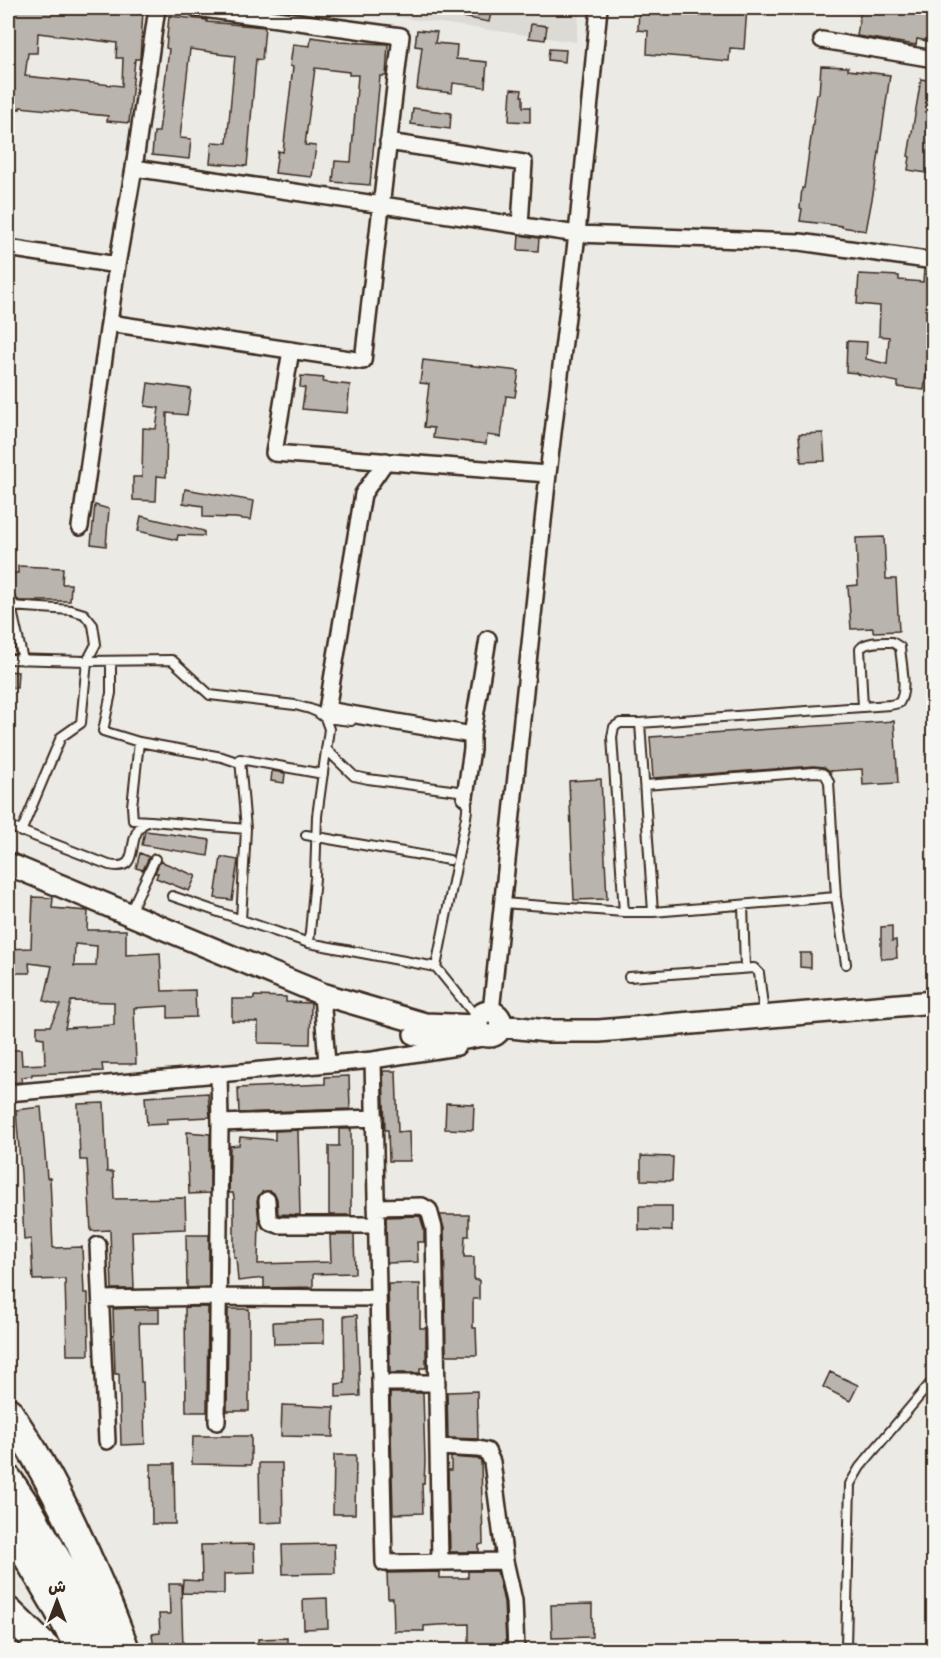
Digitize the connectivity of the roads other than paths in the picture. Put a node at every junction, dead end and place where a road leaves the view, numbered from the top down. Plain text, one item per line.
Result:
1 (157, 8) edge
2 (196, 8) edge
3 (599, 8) edge
4 (822, 40) dead end
5 (933, 58) edge
6 (388, 142) junction
7 (134, 168) junction
8 (381, 204) junction
9 (520, 225) junction
10 (577, 234) junction
11 (8, 248) edge
12 (933, 261) edge
13 (117, 265) junction
14 (109, 323) junction
15 (291, 350) junction
16 (386, 461) junction
17 (548, 474) junction
18 (80, 527) dead end
19 (9, 606) edge
20 (488, 639) dead end
21 (8, 659) edge
22 (23, 660) junction
23 (111, 660) junction
24 (87, 661) junction
25 (863, 707) junction
26 (325, 718) junction
27 (640, 723) junction
28 (472, 735) junction
29 (139, 742) junction
30 (326, 749) junction
31 (240, 759) junction
32 (323, 774) junction
33 (645, 785) junction
34 (465, 797) junction
35 (151, 821) junction
36 (8, 826) edge
37 (246, 829) junction
38 (21, 832) junction
39 (306, 835) dead end
40 (316, 836) junction
41 (155, 859) dead end
42 (449, 860) dead end
43 (8, 864) edge
44 (172, 896) dead end
45 (836, 897) junction
46 (503, 903) junction
47 (743, 905) junction
48 (624, 912) junction
49 (653, 912) junction
50 (130, 914) junction
51 (241, 920) junction
52 (309, 943) junction
53 (846, 964) dead end
54 (436, 967) junction
55 (745, 968) junction
56 (629, 976) dead end
57 (322, 994) junction
58 (933, 1002) edge
59 (764, 1016) junction
60 (487, 1025) junction
61 (373, 1060) junction
62 (327, 1064) junction
63 (219, 1074) junction
64 (8, 1093) edge
65 (375, 1118) junction
66 (220, 1123) junction
67 (267, 1200) dead end
68 (376, 1207) junction
69 (377, 1225) junction
70 (98, 1245) dead end
71 (217, 1297) junction
72 (378, 1298) junction
73 (100, 1299) junction
74 (933, 1378) edge
75 (380, 1383) junction
76 (437, 1383) junction
77 (8, 1412) edge
78 (217, 1422) dead end
79 (107, 1441) dead end
80 (438, 1447) junction
81 (8, 1480) edge
82 (8, 1523) edge
83 (505, 1561) junction
84 (441, 1562) junction
85 (8, 1612) edge
86 (47, 1650) edge
87 (81, 1650) edge
88 (108, 1650) edge
89 (125, 1650) edge
90 (516, 1650) edge
91 (843, 1650) edge

1 - 7 street
2 - 6 street
3 - 10 street
4 - 5 street
6 - 8 street
6 - 9 street
7 - 8 street
7 - 13 street
8 - 9 street
8 - 15 street
9 - 10 street
10 - 12 street
10 - 17 street
11 - 13 street
13 - 14 street
14 - 15 street
14 - 18 street
15 - 16 street
16 - 17 street
16 - 28 street
17 - 46 street
19 - 22 lane
19 - 24 lane
20 - 28 street
21 - 22 lane
22 - 24 lane
23 - 24 lane
23 - 26 lane
23 - 29 lane
24 - 38 lane
25 - 25 lane
25 - 27 lane
26 - 28 lane
26 - 30 lane
27 - 33 lane
27 - 48 lane
28 - 34 street
29 - 31 lane
29 - 35 lane
30 - 32 lane
30 - 34 lane
31 - 32 lane
31 - 37 lane
32 - 40 lane
33 - 45 lane
33 - 49 lane
34 - 54 lane
35 - 37 lane
35 - 38 lane
36 - 38 lane
37 - 51 lane
39 - 40 lane
40 - 42 lane
40 - 52 lane
41 - 50 lane
43 - 50 main road
44 - 51 lane
45 - 47 lane
45 - 53 lane
46 - 48 lane
46 - 60 street
47 - 49 lane
47 - 55 lane
48 - 49 lane
50 - 57 main road
51 - 52 lane
52 - 54 lane
54 - 60 lane
55 - 56 lane
55 - 59 lane
57 - 60 main road
57 - 62 street
58 - 59 main road
59 - 60 main road
60 - 61 street
61 - 62 street
61 - 65 street
62 - 63 street
63 - 64 street
63 - 66 street
65 - 66 street
65 - 68 street
66 - 71 street
67 - 69 street
68 - 69 street
68 - 76 street
69 - 72 street
70 - 73 street
71 - 72 street
71 - 73 street
71 - 78 street
72 - 75 street
73 - 79 street
74 - 91 lane
75 - 76 street
75 - 84 street
76 - 80 street
77 - 89 highway
80 - 83 street
80 - 84 street
81 - 88 highway
82 - 87 highway
83 - 84 street
83 - 90 street
85 - 86 highway

